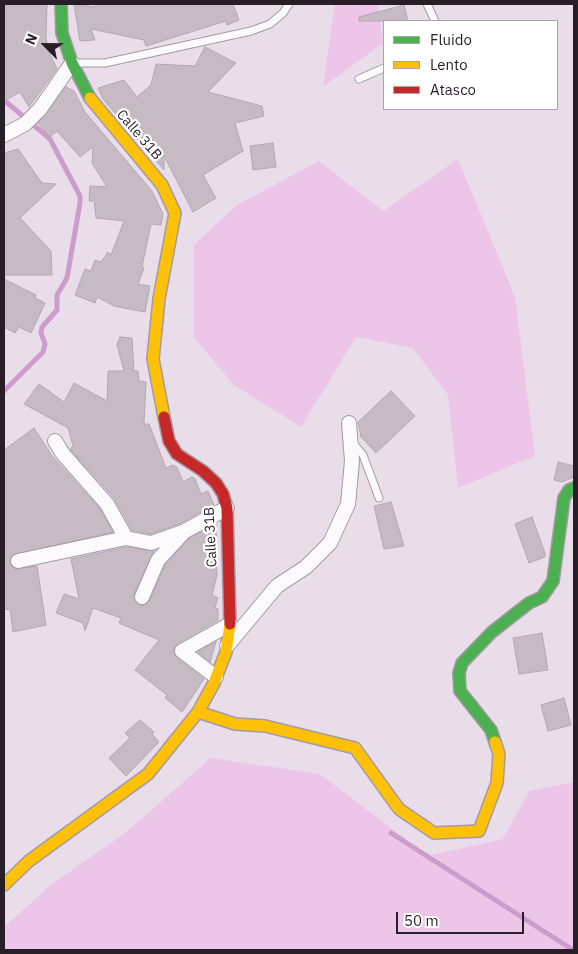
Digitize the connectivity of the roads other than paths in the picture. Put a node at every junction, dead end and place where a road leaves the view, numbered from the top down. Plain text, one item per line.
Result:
1 (62, 4) edge
2 (289, 4) edge
3 (427, 4) edge
4 (435, 20) edge
5 (72, 63) junction
6 (383, 68) edge
7 (359, 79) dead end
8 (4, 135) edge
9 (349, 423) dead end
10 (55, 440) dead end
11 (351, 441) junction
12 (574, 488) edge
13 (379, 498) dead end
14 (227, 508) junction
15 (185, 531) junction
16 (126, 538) junction
17 (18, 561) dead end
18 (142, 597) dead end
19 (230, 624) junction
20 (227, 646) junction
21 (216, 677) junction
22 (198, 712) junction
23 (4, 885) edge

1 - 5 street, Calle 31B
2 - 5 lane
3 - 4 lane
5 - 8 street
5 - 14 street, Calle 31B
6 - 7 lane
9 - 11 street
10 - 16 street
11 - 13 lane
11 - 20 street
12 - 22 street
14 - 15 street
14 - 19 street, Calle 31B
15 - 16 street
15 - 18 street
16 - 17 street
19 - 20 street, Calle 31B
19 - 21 street
20 - 21 street, Calle 31B
21 - 22 street, Calle 31B
22 - 23 street, Calle 31B

